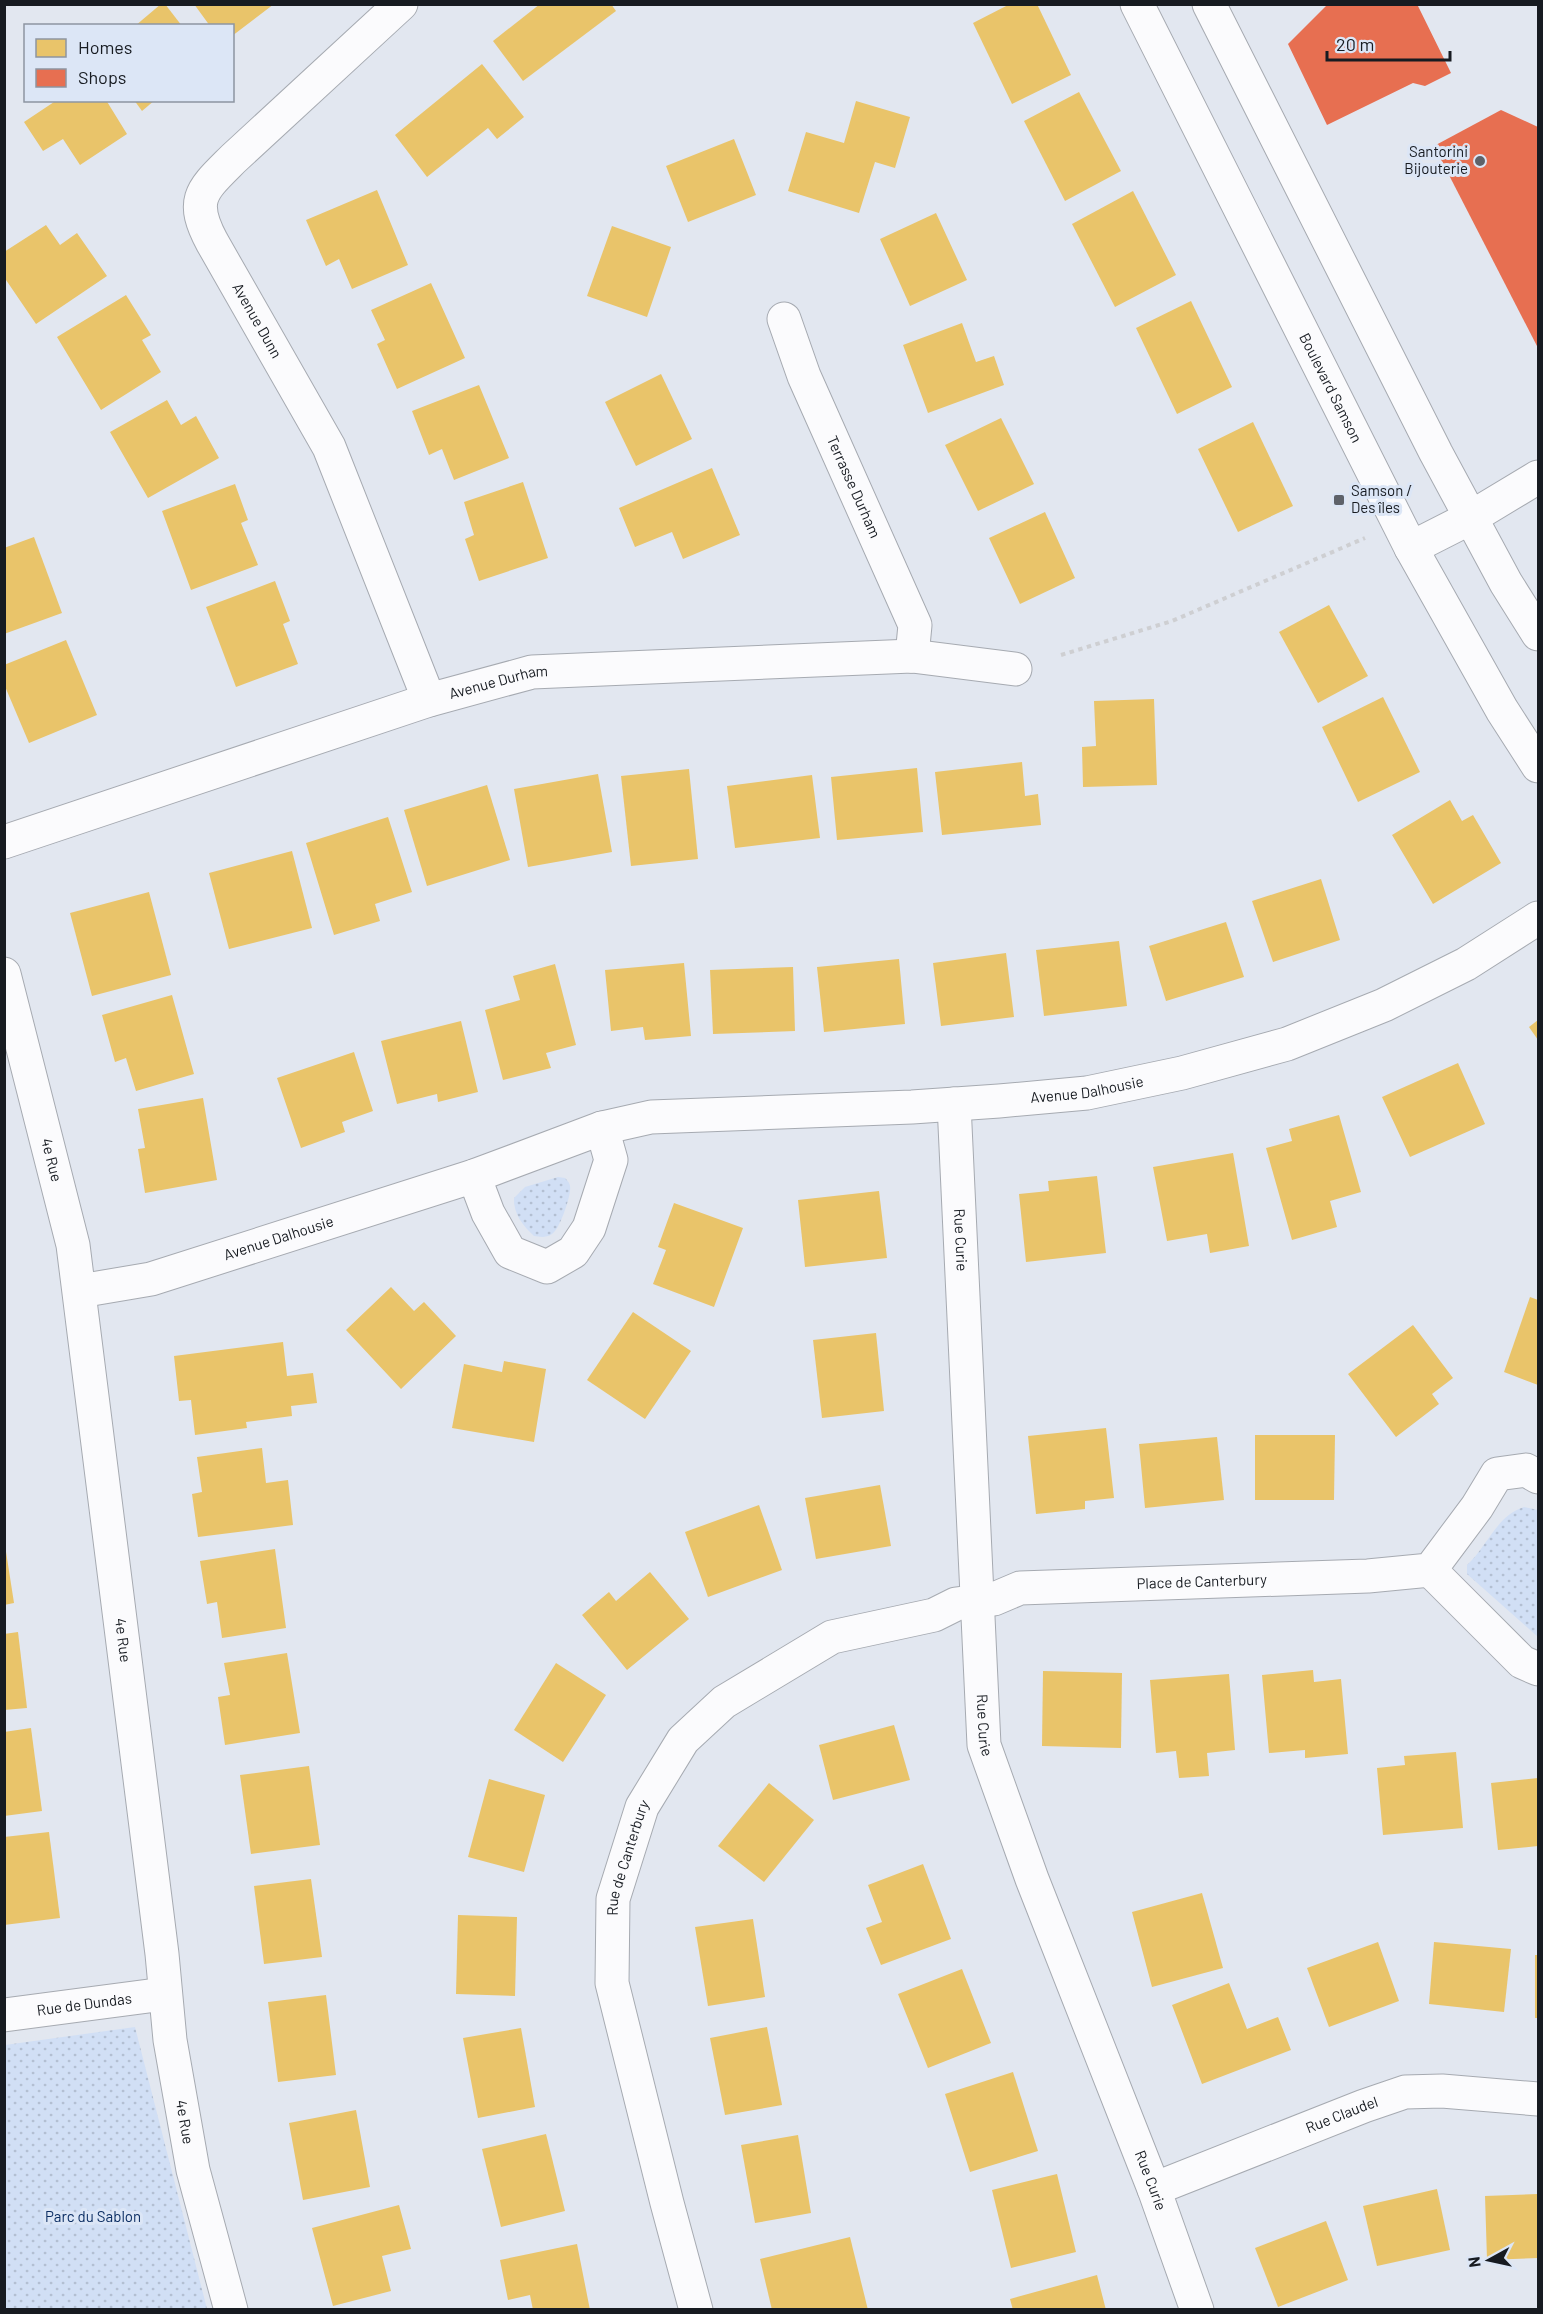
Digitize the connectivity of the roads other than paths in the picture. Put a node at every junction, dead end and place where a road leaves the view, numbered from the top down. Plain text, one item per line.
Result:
1 (401, 4) edge
2 (1137, 4) edge
3 (1209, 4) edge
4 (784, 319) dead end
5 (1539, 477) edge
6 (1470, 518) junction
7 (1411, 548) junction
8 (1539, 634) edge
9 (912, 656) junction
10 (1015, 669) dead end
11 (429, 700) junction
12 (1539, 766) edge
13 (4, 842) edge
14 (1539, 918) edge
15 (4, 974) edge
16 (954, 1104) junction
17 (602, 1128) junction
18 (474, 1176) junction
19 (80, 1291) junction
20 (1539, 1477) edge
21 (1430, 1570) junction
22 (977, 1601) junction
23 (1539, 1668) edge
24 (164, 1994) junction
25 (4, 2015) edge
26 (1539, 2099) edge
27 (1154, 2188) junction
28 (231, 2310) edge
29 (696, 2310) edge
30 (1197, 2310) edge

1 - 11 street, Avenue Dunn
2 - 7 street, Boulevard Samson
3 - 6 street
4 - 9 street, Terrasse Durham
5 - 6 street
6 - 7 street
6 - 8 street
7 - 12 street, Boulevard Samson
9 - 10 street, Avenue Durham
9 - 11 street, Avenue Durham
11 - 13 street, Avenue Durham
14 - 16 street, Avenue Dalhousie
15 - 19 street, 4e Rue
16 - 17 street, Avenue Dalhousie
16 - 22 street, Rue Curie
17 - 18 street, Avenue Dalhousie
17 - 18 street
18 - 19 street, Avenue Dalhousie
19 - 24 street, 4e Rue
20 - 21 street
21 - 22 street, Place de Canterbury
21 - 23 street
22 - 27 street, Rue Curie
22 - 29 street, Rue de Canterbury
24 - 25 street, Rue de Dundas
24 - 28 street, 4e Rue
26 - 27 street, Rue Claudel
27 - 30 street, Rue Curie

